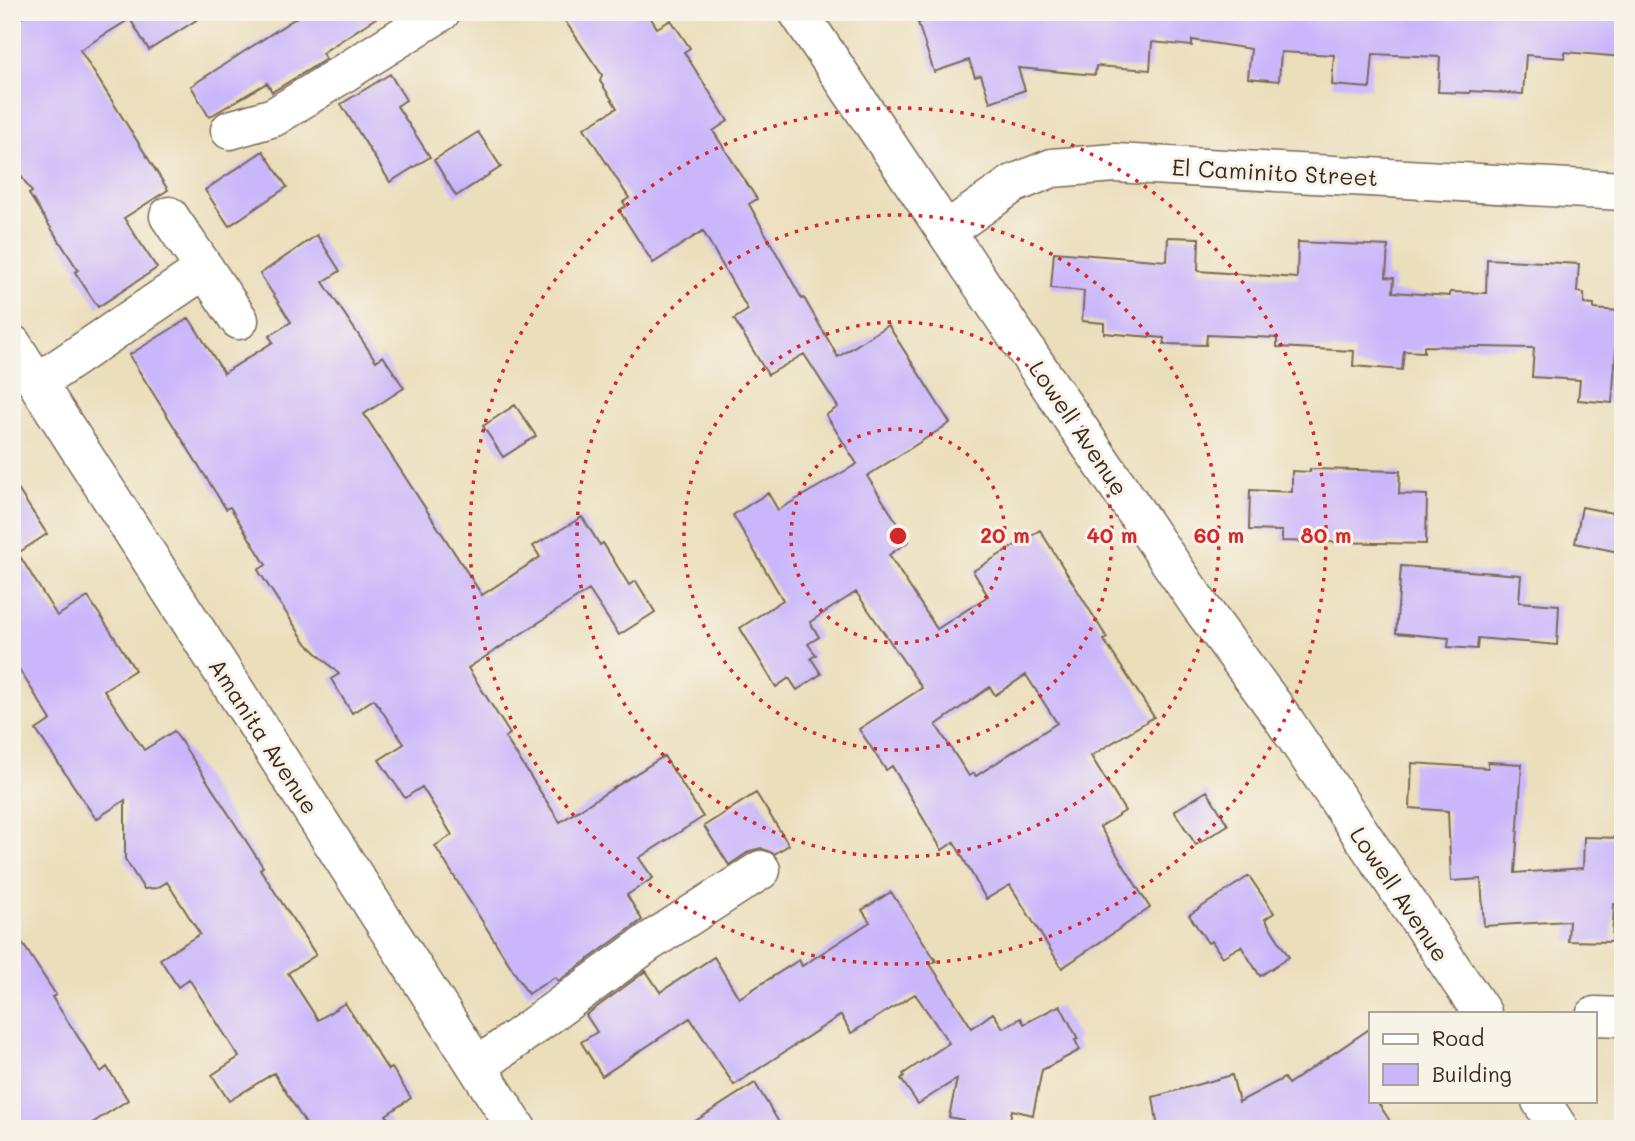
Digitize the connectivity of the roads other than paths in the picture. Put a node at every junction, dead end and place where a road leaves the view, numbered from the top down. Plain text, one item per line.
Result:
1 (440, 12) edge
2 (798, 12) edge
3 (230, 130) dead end
4 (1623, 191) edge
5 (169, 216) dead end
6 (946, 231) junction
7 (205, 269) junction
8 (239, 320) dead end
9 (12, 344) edge
10 (37, 383) junction
11 (761, 870) dead end
12 (1481, 1012) edge
13 (1596, 1016) edge
14 (1623, 1017) edge
15 (477, 1067) junction
16 (1542, 1102) edge
17 (517, 1129) edge
18 (1559, 1129) edge

1 - 3 street
2 - 6 street, Lowell Avenue
4 - 6 street, El Caminito Street
5 - 7 street
6 - 12 street, Lowell Avenue
7 - 8 street
7 - 10 street
9 - 10 street, Amanita Avenue
10 - 15 street, Amanita Avenue
11 - 15 street
13 - 14 street
15 - 17 street, Amanita Avenue
16 - 18 street

